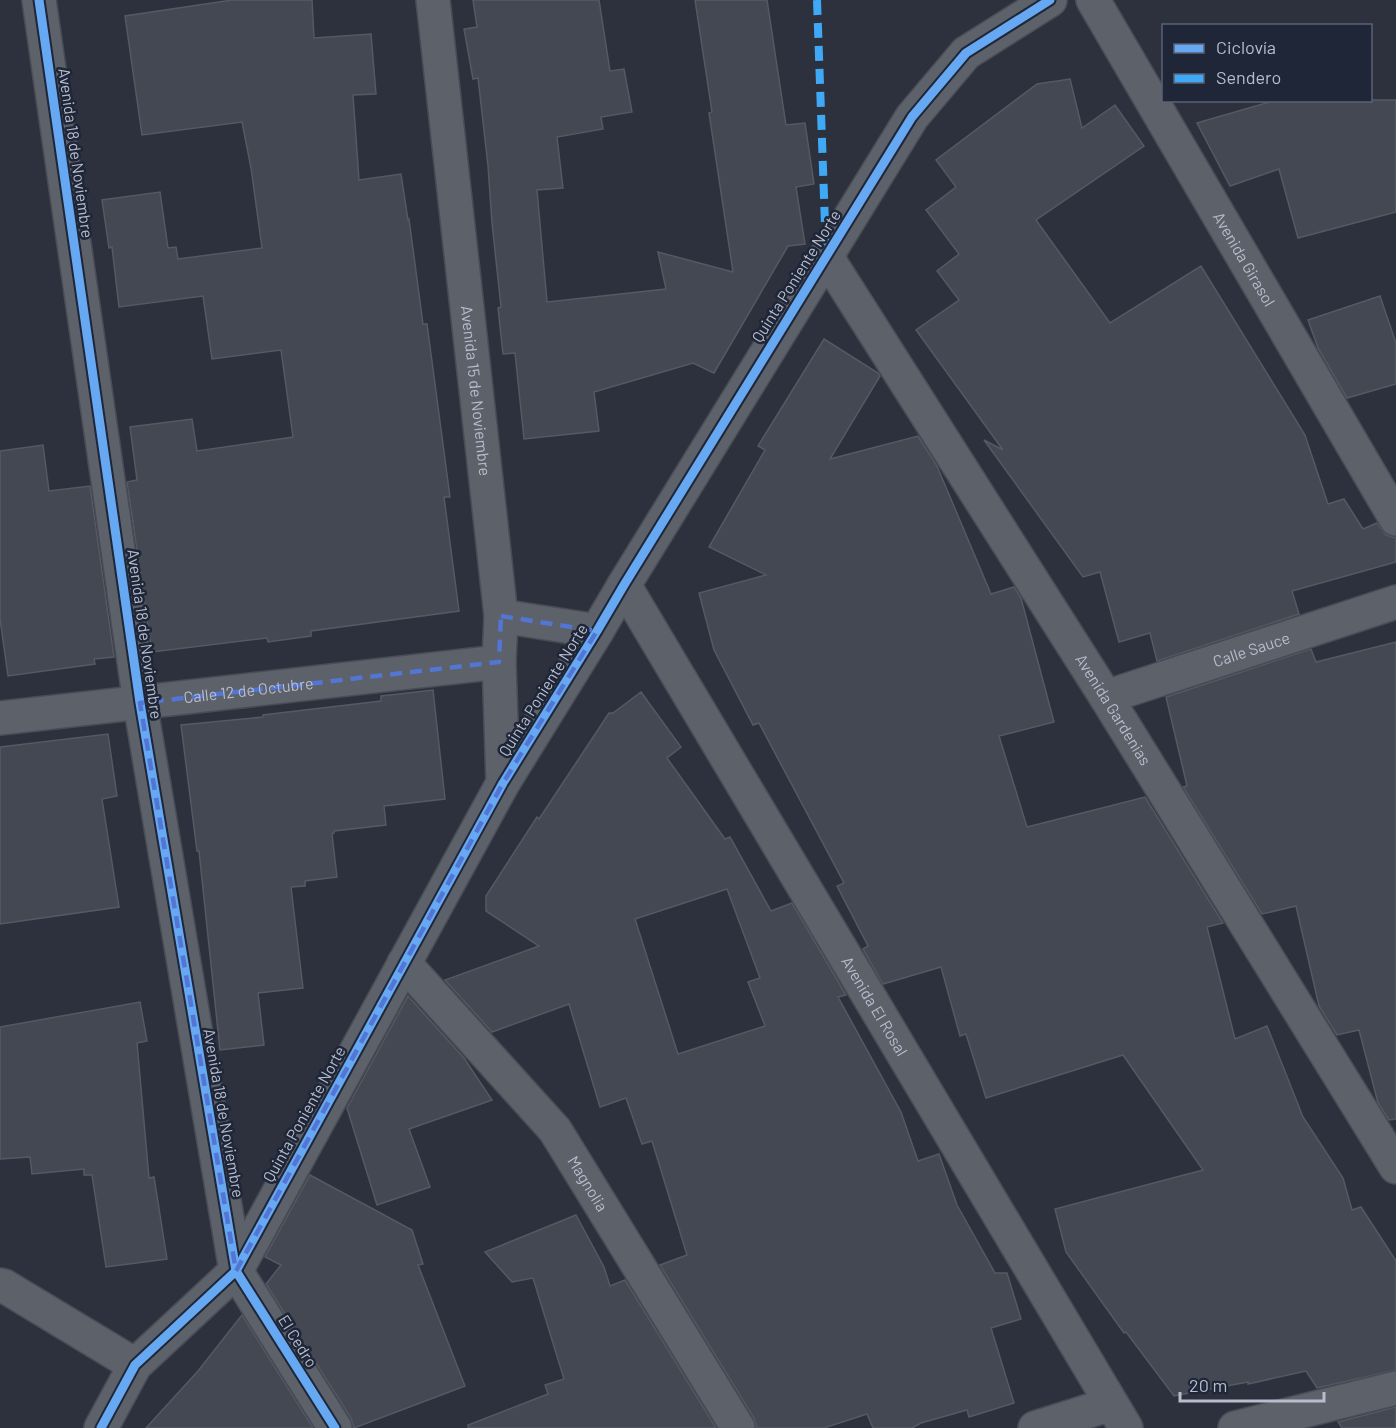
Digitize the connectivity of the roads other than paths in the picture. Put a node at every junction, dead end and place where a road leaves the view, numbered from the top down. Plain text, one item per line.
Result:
1 (39, 0) edge
2 (433, 0) edge
3 (1050, 0) edge
4 (1093, 0) edge
5 (826, 256) junction
6 (1396, 519) edge
7 (624, 585) junction
8 (1396, 602) edge
9 (501, 616) junction
10 (597, 631) junction
11 (499, 662) junction
12 (1106, 697) junction
13 (140, 703) junction
14 (0, 718) edge
15 (503, 783) junction
16 (404, 963) junction
17 (1396, 1167) edge
18 (236, 1271) junction
19 (0, 1285) edge
20 (135, 1365) junction
21 (1396, 1388) edge
22 (1118, 1416) edge
23 (101, 1428) edge
24 (335, 1428) edge
25 (738, 1428) edge
26 (1035, 1428) edge
27 (1235, 1428) edge

1 - 13 street, Avenida 18 de Noviembre
2 - 9 street, Avenida 15 de Noviembre
3 - 5 street, Quinta Poniente Norte
4 - 6 street, Avenida Girasol
5 - 7 street, Quinta Poniente Norte
5 - 12 street, Avenida Gardenias
7 - 10 street, Quinta Poniente Norte
7 - 22 street, Avenida El Rosal
8 - 12 street, Calle Sauce
9 - 10 street
9 - 11 street, Avenida 15 de Noviembre
10 - 15 street, Quinta Poniente Norte
11 - 13 street, Calle 12 de Octubre
11 - 15 street, Avenida 15 de Noviembre
12 - 17 street, Avenida Gardenias
13 - 14 street, Calle 12 de Octubre
13 - 18 street, Avenida 18 de Noviembre
15 - 16 street, Quinta Poniente Norte
16 - 18 street, Quinta Poniente Norte
16 - 25 street, Magnolia
18 - 20 street, Quinta Poniente Norte
18 - 24 street, El Cedro
19 - 20 street
20 - 23 street, Quinta Poniente Norte
21 - 27 street
22 - 26 street

